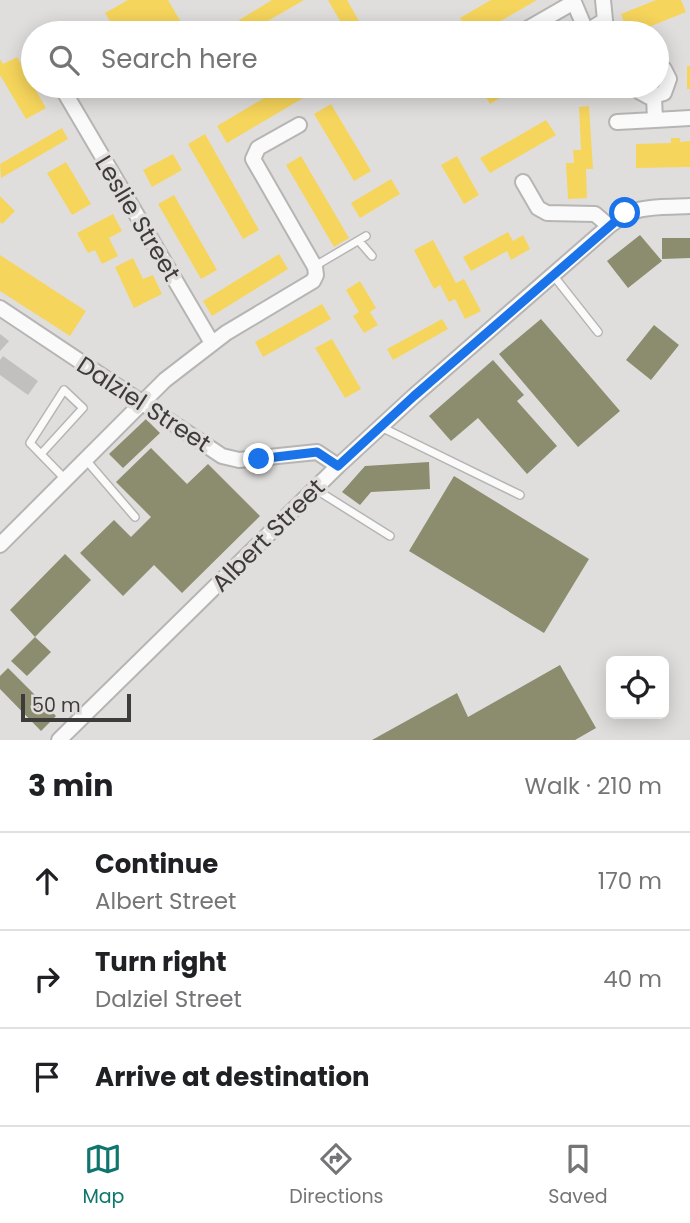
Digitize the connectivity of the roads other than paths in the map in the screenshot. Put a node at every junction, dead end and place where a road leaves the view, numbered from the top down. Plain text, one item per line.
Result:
1 (603, 0) edge
2 (574, 1) edge
3 (540, 21) edge
4 (582, 21) edge
5 (602, 21) edge
6 (68, 98) edge
7 (654, 98) edge
8 (690, 118) edge
9 (655, 120) junction
10 (617, 122) dead end
11 (299, 125) dead end
12 (523, 182) dead end
13 (690, 206) edge
14 (609, 226) junction
15 (372, 256) dead end
16 (315, 267) junction
17 (553, 275) junction
18 (0, 308) edge
19 (598, 332) dead end
20 (212, 342) junction
21 (141, 402) junction
22 (381, 427) junction
23 (41, 454) junction
24 (86, 460) junction
25 (338, 466) junction
26 (66, 480) junction
27 (315, 489) junction
28 (520, 495) dead end
29 (135, 517) dead end
30 (390, 536) dead end
31 (0, 545) edge
32 (59, 740) edge

1 - 5 street
2 - 3 street
2 - 4 street
6 - 20 street, Leslie Street
7 - 9 street
8 - 9 street
9 - 10 street
11 - 16 street
12 - 14 street
13 - 14 street, Albert Street
14 - 17 street, Albert Street
15 - 16 lane
16 - 20 street
17 - 19 lane
17 - 22 street, Albert Street
18 - 21 street, Dalziel Street
20 - 21 street
21 - 24 street
21 - 25 street, Dalziel Street
22 - 25 street, Albert Street
22 - 28 lane
23 - 23 lane
23 - 26 lane
24 - 26 street
24 - 29 lane
25 - 27 street, Albert Street
26 - 31 street
27 - 30 lane
27 - 32 street, Albert Street

